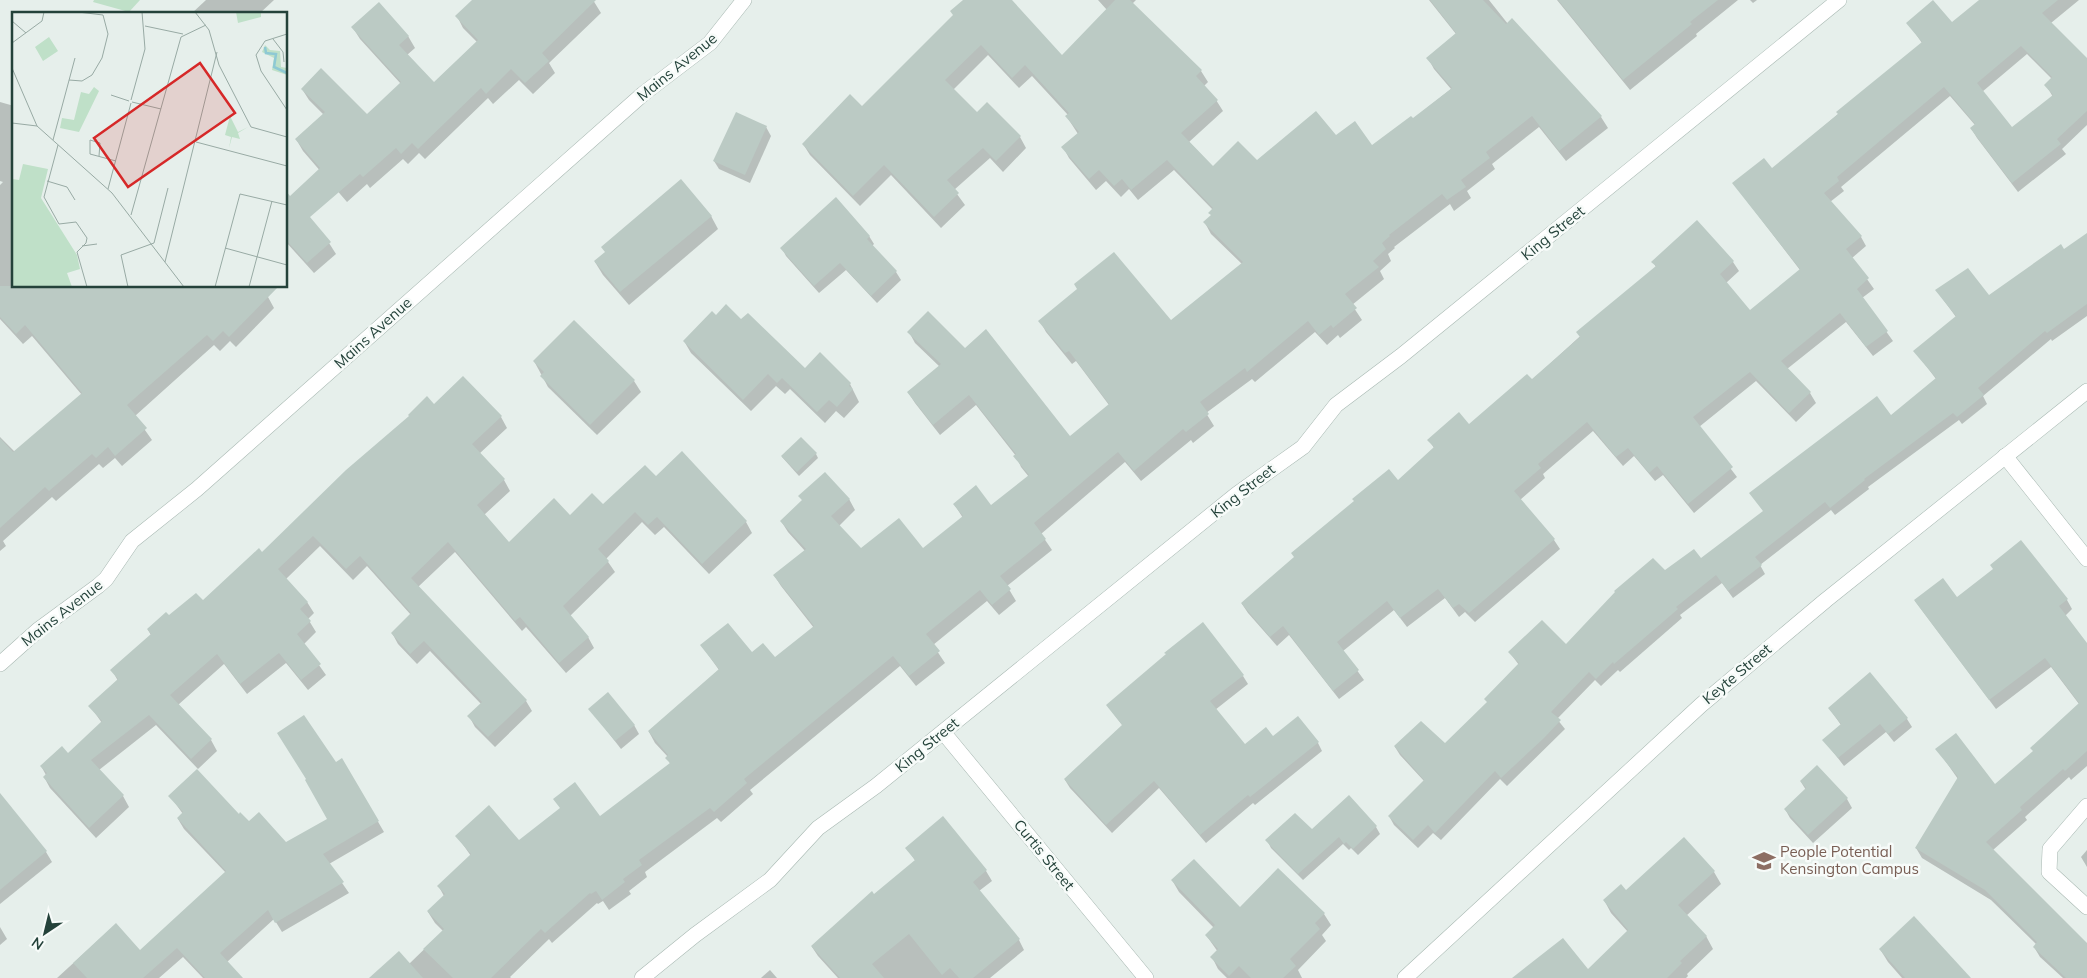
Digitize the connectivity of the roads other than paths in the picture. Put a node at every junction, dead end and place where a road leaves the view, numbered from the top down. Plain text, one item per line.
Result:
1 (744, 0) edge
2 (1839, 0) edge
3 (2087, 390) edge
4 (2005, 456) junction
5 (2087, 559) edge
6 (0, 664) edge
7 (943, 732) junction
8 (2087, 806) edge
9 (2087, 907) edge
10 (642, 978) edge
11 (1146, 978) edge
12 (1405, 978) edge

1 - 6 street, Mains Avenue
2 - 7 street, King Street
3 - 4 street, Keyte Street
4 - 5 street
4 - 12 street, Keyte Street
7 - 10 street, King Street
7 - 11 street, Curtis Street
8 - 9 street

